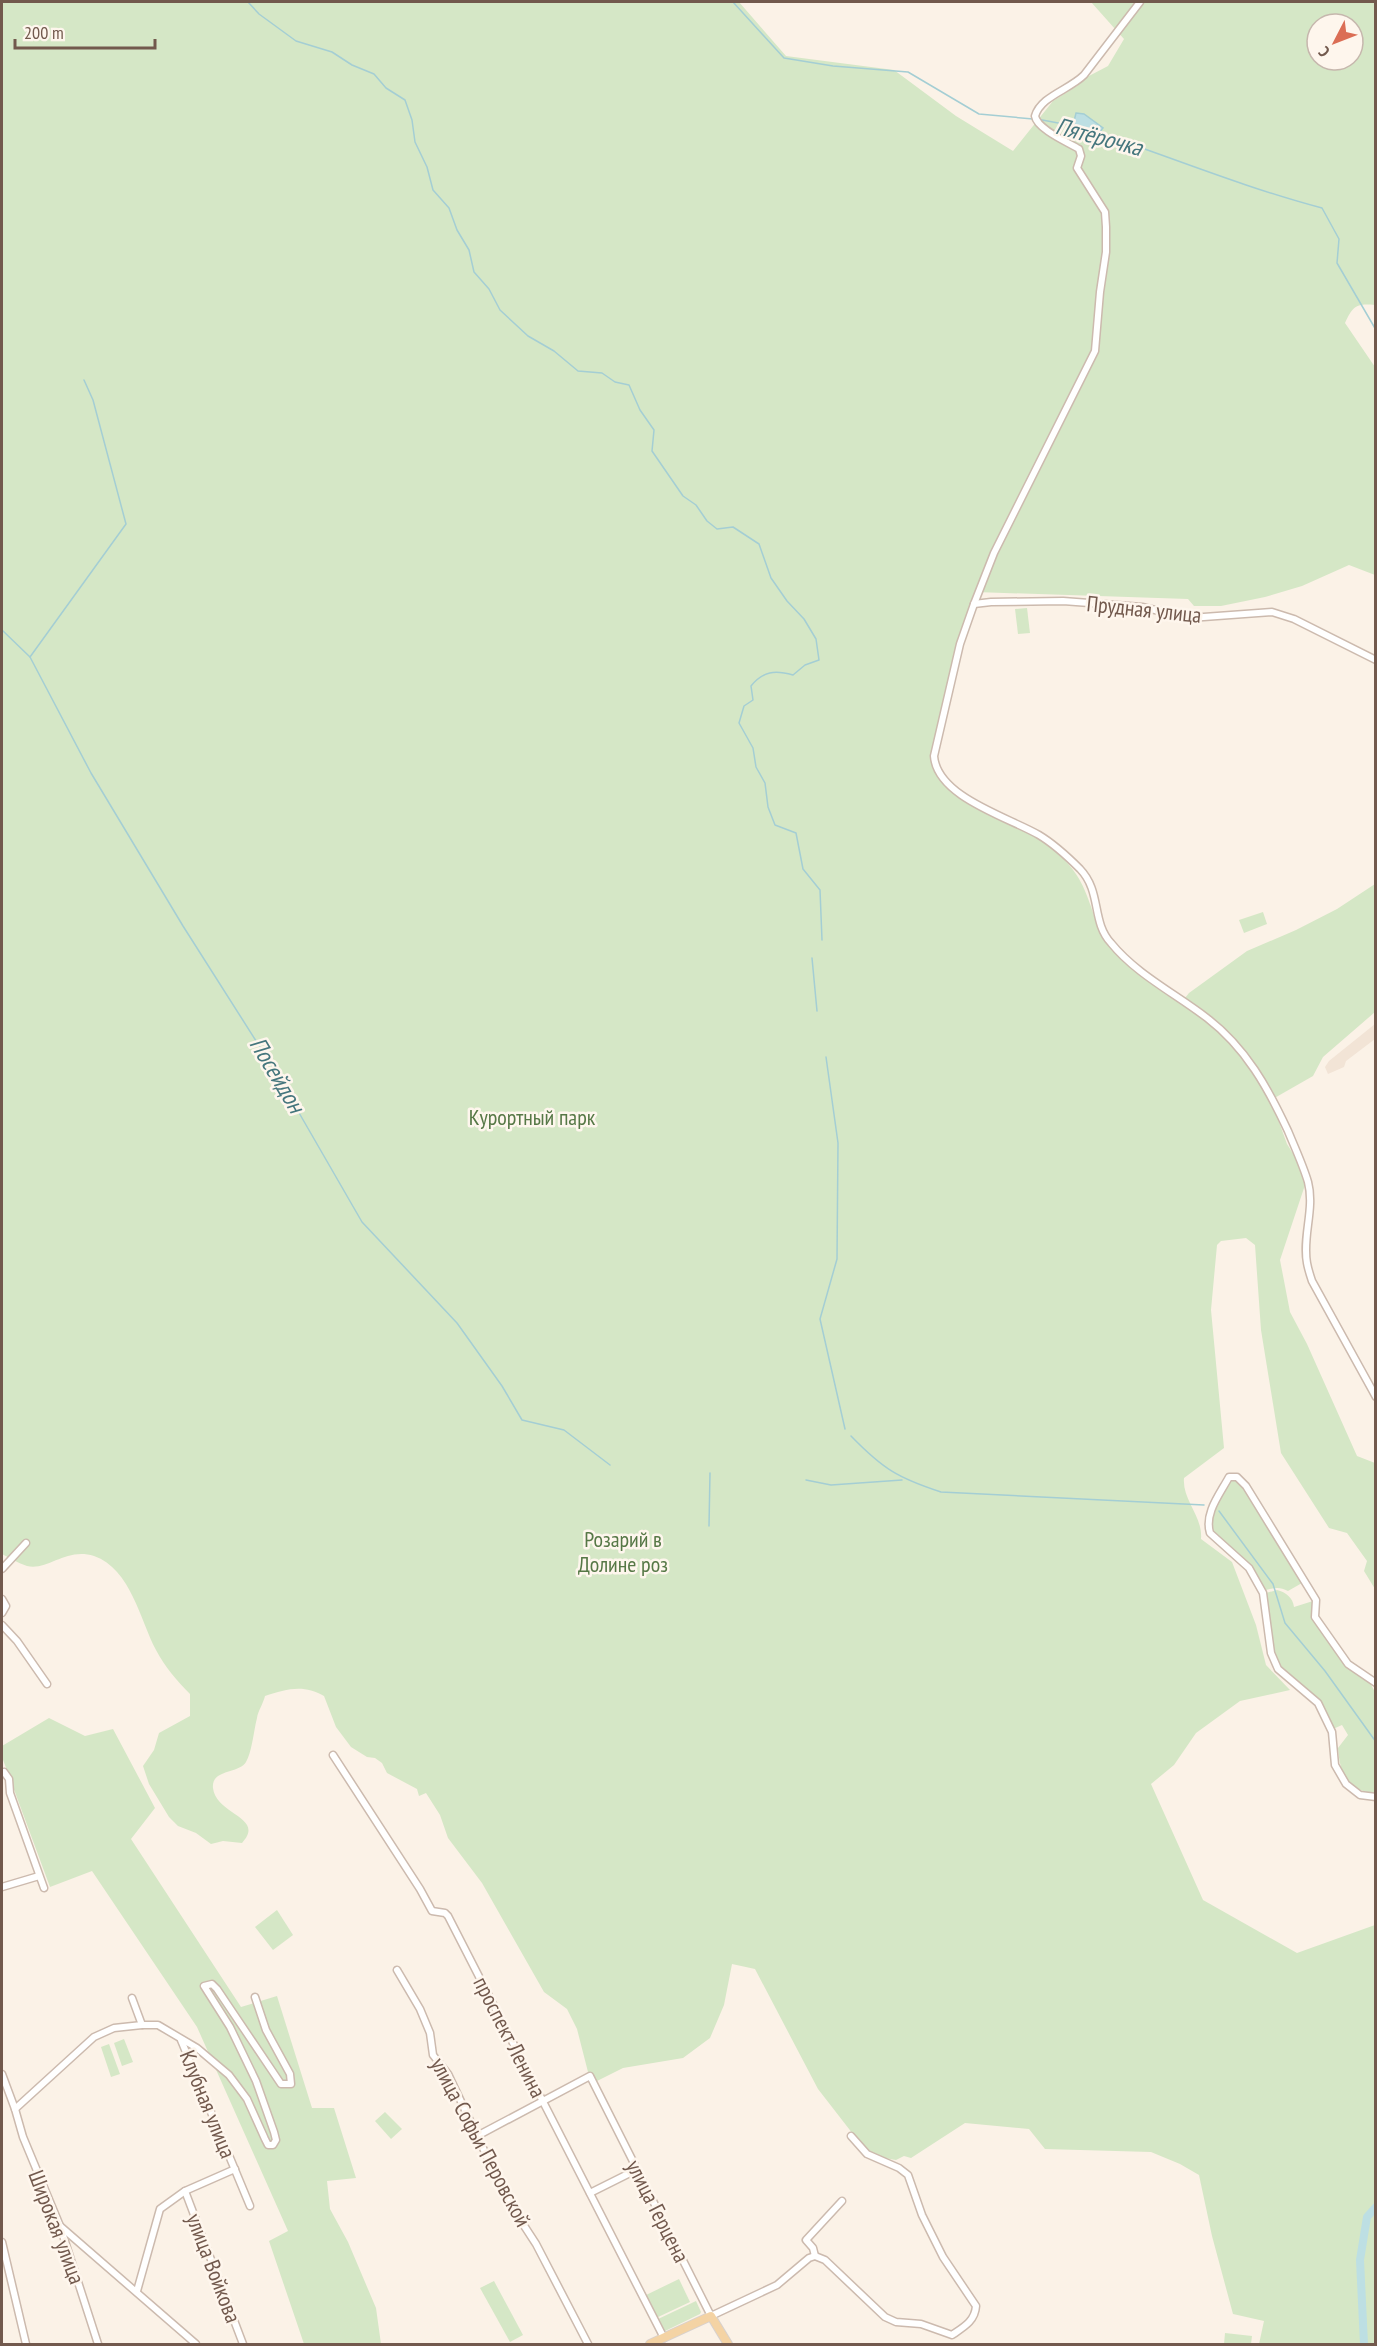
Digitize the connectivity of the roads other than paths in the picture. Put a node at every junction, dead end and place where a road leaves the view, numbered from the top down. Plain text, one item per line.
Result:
1 (1140, 2) edge
2 (974, 604) junction
3 (1376, 660) edge
4 (1376, 1397) edge
5 (26, 1543) dead end
6 (2, 1566) edge
7 (2, 1599) edge
8 (2, 1613) edge
9 (2, 1625) edge
10 (1376, 1683) edge
11 (47, 1684) dead end
12 (333, 1755) dead end
13 (2, 1771) edge
14 (2, 1793) edge
15 (9, 1793) junction
16 (1376, 1797) edge
17 (39, 1876) junction
18 (2, 1887) edge
19 (44, 1888) dead end
20 (397, 1970) dead end
21 (255, 1997) dead end
22 (132, 1998) dead end
23 (142, 2025) junction
24 (181, 2039) junction
25 (2, 2074) edge
26 (543, 2102) junction
27 (15, 2109) junction
28 (477, 2136) junction
29 (851, 2136) dead end
30 (235, 2169) junction
31 (636, 2170) junction
32 (185, 2191) junction
33 (590, 2193) junction
34 (842, 2201) dead end
35 (250, 2206) dead end
36 (60, 2226) junction
37 (2, 2242) edge
38 (815, 2256) junction
39 (137, 2291) junction
40 (711, 2316) junction
41 (664, 2338) junction
42 (26, 2344) edge
43 (98, 2344) edge
44 (196, 2344) edge
45 (243, 2344) edge
46 (588, 2344) edge
47 (652, 2344) edge
48 (728, 2344) edge

1 - 2 street
2 - 3 street, Прудная улица
2 - 4 street
5 - 6 street
7 - 8 street
9 - 11 street
10 - 16 street
12 - 26 street, проспект Ленина
13 - 15 street
14 - 15 street
15 - 17 street
17 - 18 street
17 - 19 street
20 - 28 street, улица Софьи Перовской
21 - 24 street
22 - 23 street
23 - 24 street
23 - 27 street
24 - 30 street, Клубная улица
25 - 27 street, Широкая улица
26 - 28 street
26 - 31 street, улица Герцена
26 - 33 street, проспект Ленина
27 - 36 street, Широкая улица
28 - 46 street, улица Софьи Перовской
29 - 38 street
30 - 32 street
30 - 35 street, Клубная улица
31 - 33 street
31 - 40 street, улица Герцена
32 - 39 street
32 - 45 street, улица Войкова
33 - 41 street, проспект Ленина
34 - 38 street
36 - 39 street
36 - 43 street, Широкая улица
37 - 42 street
38 - 40 street
39 - 44 street
40 - 41 main road
40 - 48 main road, улица Герцена
41 - 47 main road

